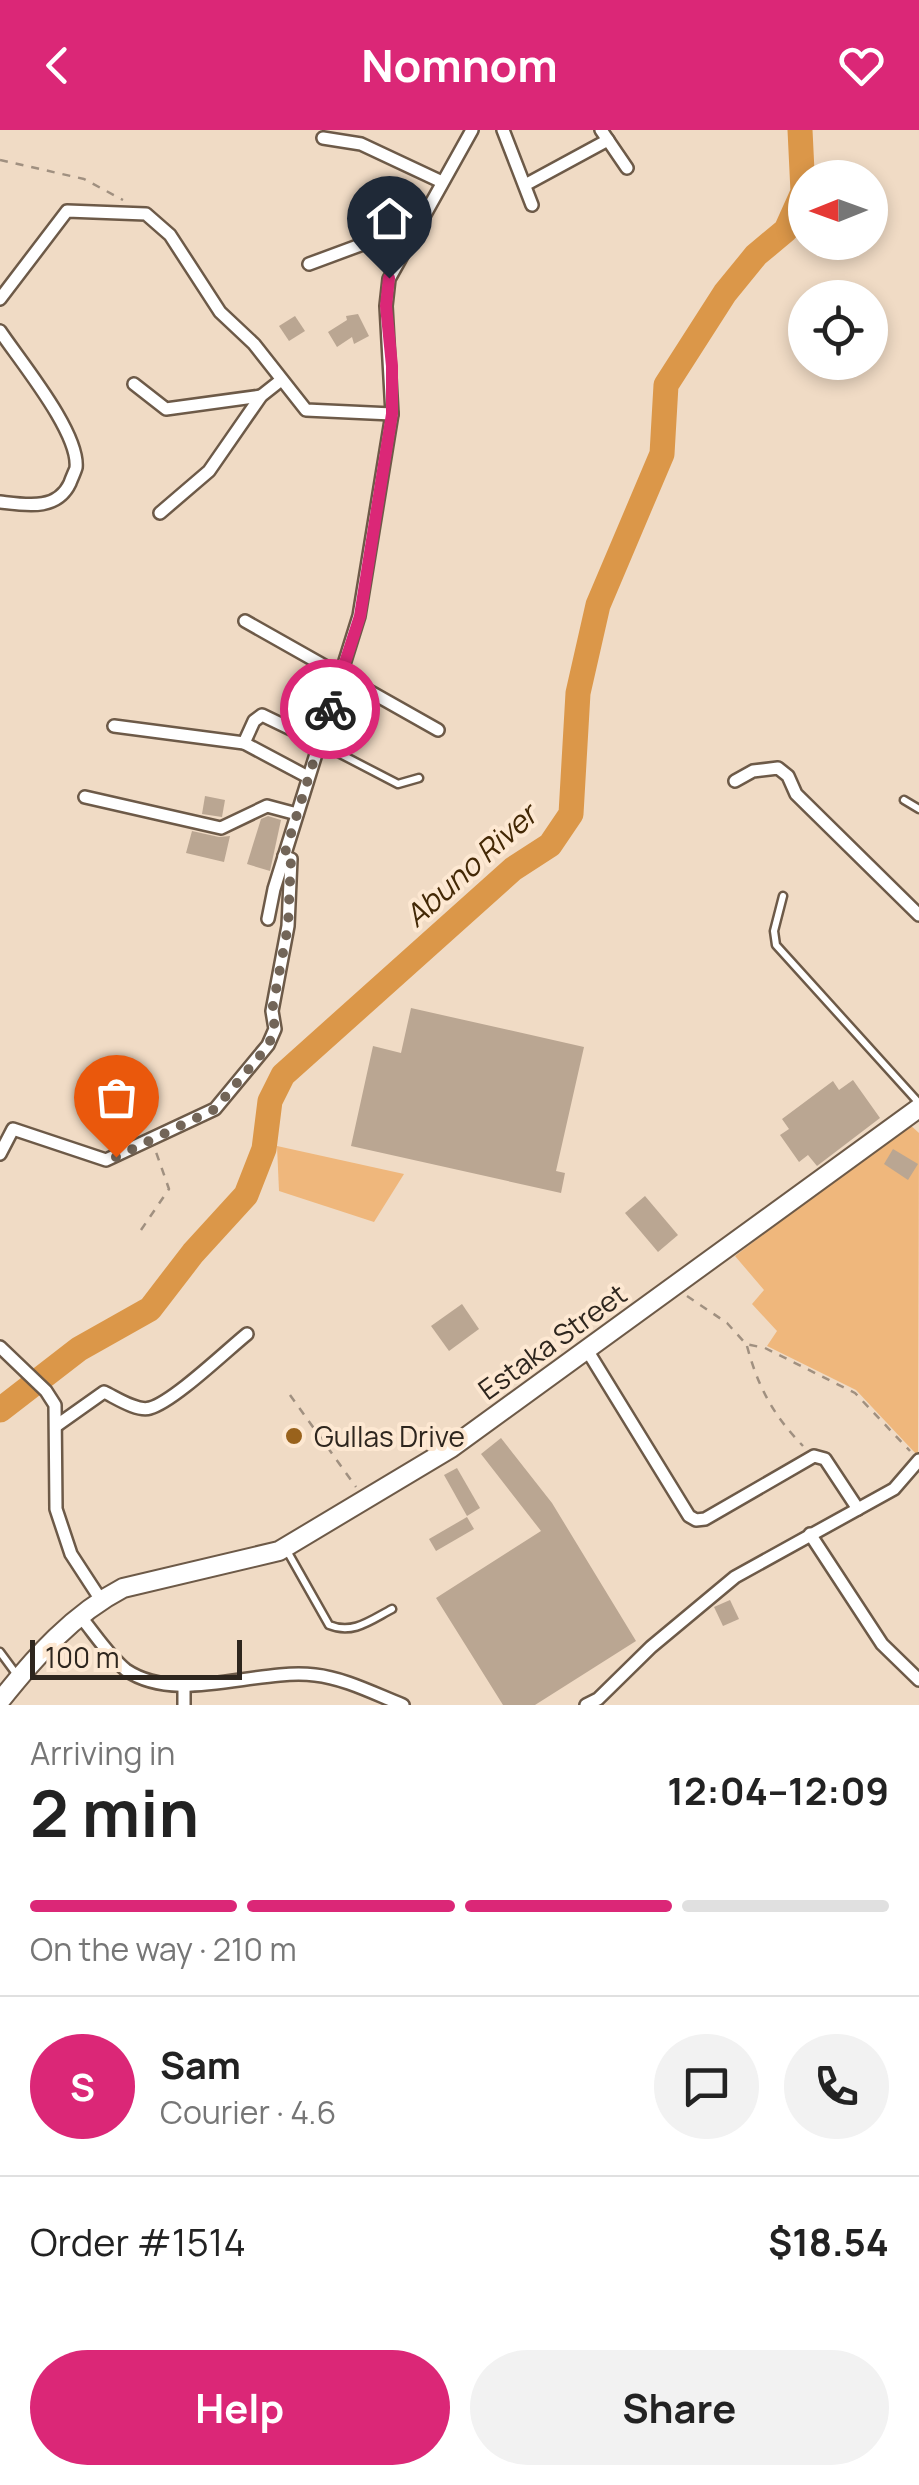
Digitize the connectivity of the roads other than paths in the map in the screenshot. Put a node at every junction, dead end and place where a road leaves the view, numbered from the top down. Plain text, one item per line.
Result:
1 (472, 130) edge
2 (503, 130) edge
3 (605, 135) edge
4 (323, 138) dead end
5 (627, 168) dead end
6 (442, 182) junction
7 (525, 186) junction
8 (532, 205) dead end
9 (412, 235) junction
10 (308, 264) dead end
11 (0, 298) edge
12 (0, 331) edge
13 (280, 380) junction
14 (134, 384) dead end
15 (261, 396) junction
16 (392, 414) junction
17 (0, 502) edge
18 (160, 514) dead end
19 (245, 621) dead end
20 (342, 674) junction
21 (114, 726) dead end
22 (438, 730) dead end
23 (318, 742) junction
24 (244, 743) junction
25 (308, 777) junction
26 (419, 778) dead end
27 (734, 782) dead end
28 (84, 797) dead end
29 (904, 800) dead end
30 (919, 808) edge
31 (297, 814) junction
32 (284, 856) junction
33 (783, 896) dead end
34 (919, 915) edge
35 (268, 919) dead end
36 (919, 1106) edge
37 (0, 1154) edge
38 (247, 1334) dead end
39 (587, 1350) junction
40 (5, 1352) edge
41 (56, 1426) junction
42 (919, 1460) edge
43 (858, 1508) junction
44 (810, 1534) junction
45 (286, 1548) junction
46 (101, 1600) junction
47 (392, 1609) dead end
48 (80, 1616) junction
49 (0, 1652) edge
50 (19, 1677) junction
51 (919, 1680) edge
52 (184, 1688) junction
53 (0, 1701) edge
54 (184, 1705) edge
55 (403, 1705) edge
56 (586, 1705) edge

1 - 6 street
2 - 7 street
3 - 5 street
3 - 7 street
4 - 6 street
6 - 9 street
7 - 8 street
9 - 10 street
9 - 16 street
11 - 13 street
12 - 17 street
13 - 15 street
13 - 16 street
14 - 15 street
15 - 18 street
16 - 20 street
19 - 20 street
20 - 22 street
20 - 23 street
21 - 24 street
23 - 24 street
23 - 25 street
23 - 26 lane
24 - 25 street
25 - 31 street
27 - 34 street
28 - 31 street
29 - 30 lane
31 - 32 street
32 - 35 street
32 - 37 street
33 - 36 lane
36 - 39 street, Estaka Street
38 - 41 street
39 - 43 street
39 - 45 street, Estaka Street
40 - 41 street
41 - 46 street
42 - 43 street
43 - 44 street
44 - 51 street
44 - 56 street
45 - 46 street, Estaka Street
45 - 47 lane
46 - 48 street, Estaka Street
48 - 50 street, Estaka Street
48 - 52 street
49 - 50 lane
50 - 53 street, Estaka Street
52 - 54 street
52 - 55 street

